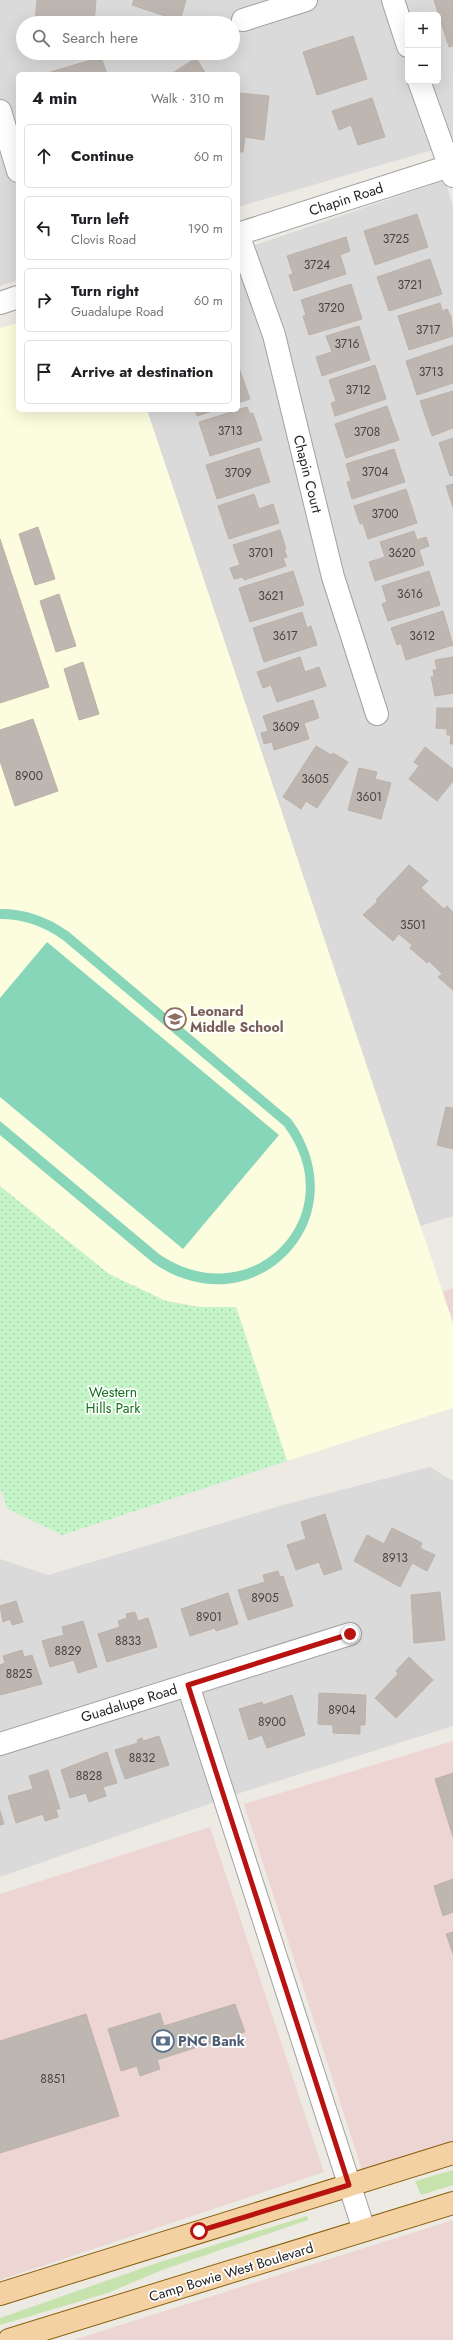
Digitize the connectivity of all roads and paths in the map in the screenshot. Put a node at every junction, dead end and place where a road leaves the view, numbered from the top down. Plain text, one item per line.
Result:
1 (306, 0) edge
2 (393, 0) edge
3 (243, 20) dead end
4 (405, 37) edge
5 (420, 84) edge
6 (0, 111) edge
7 (16, 164) edge
8 (452, 169) edge
9 (240, 233) edge
10 (240, 240) edge
11 (16, 298) edge
12 (0, 303) edge
13 (377, 714) dead end
14 (350, 1634) dead end
15 (188, 1685) junction
16 (0, 1744) edge
17 (453, 2153) edge
18 (349, 2185) junction
19 (453, 2203) edge
20 (364, 2230) junction
21 (0, 2294) edge
22 (9, 2340) edge

1 - 3 street
2 - 4 street
5 - 8 street
6 - 7 street
8 - 9 street, Chapin Road
10 - 13 street, Chapin Court
11 - 12 street
14 - 15 street, Guadalupe Road
15 - 16 street, Guadalupe Road
15 - 18 street
17 - 18 main road
18 - 20 street
18 - 21 main road
19 - 20 main road, Camp Bowie West Boulevard
20 - 22 main road, Camp Bowie West Boulevard

